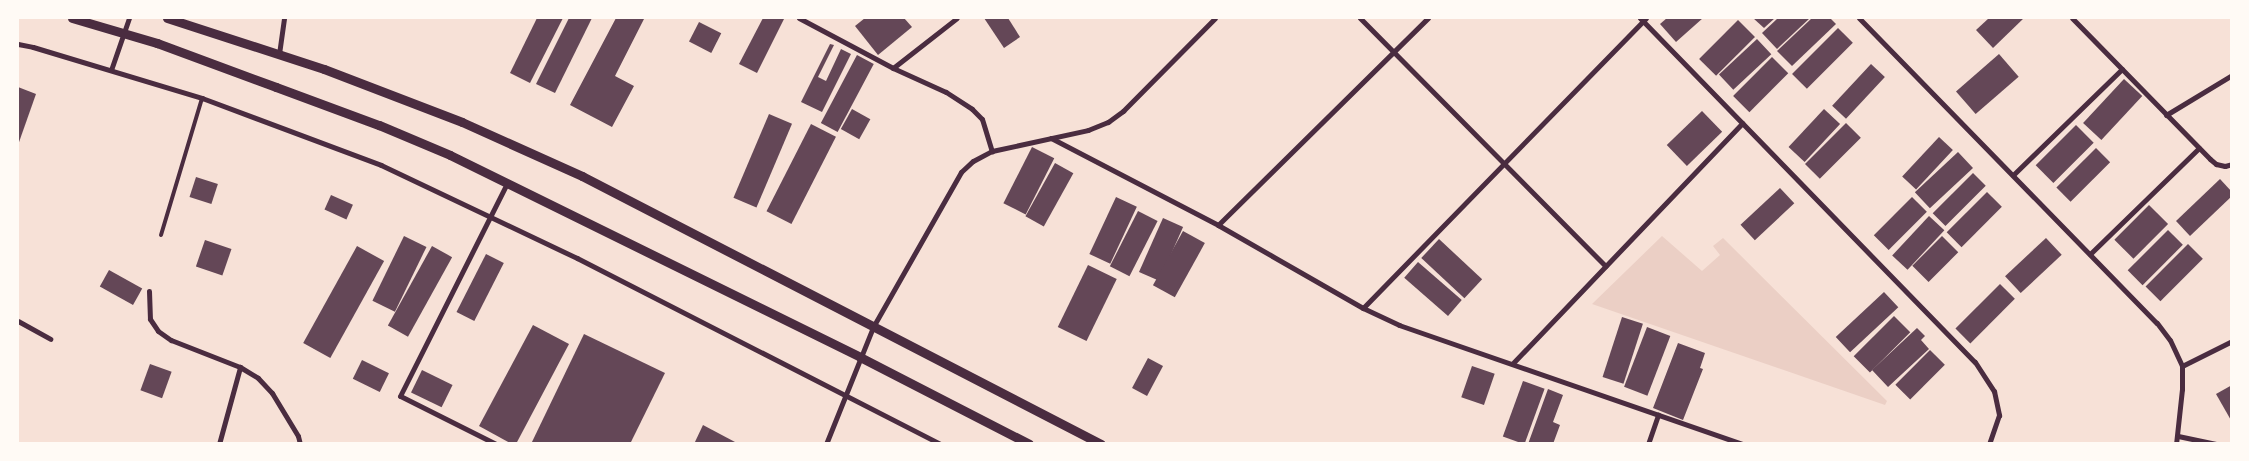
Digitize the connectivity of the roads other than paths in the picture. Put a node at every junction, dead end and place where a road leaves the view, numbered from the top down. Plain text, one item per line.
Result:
1 (72, 18) edge
2 (129, 18) edge
3 (167, 18) edge
4 (284, 18) edge
5 (799, 18) edge
6 (958, 18) edge
7 (1215, 18) edge
8 (1360, 18) edge
9 (1428, 18) edge
10 (1859, 18) edge
11 (2074, 18) edge
12 (1643, 19) edge
13 (124, 33) junction
14 (18, 44) edge
15 (1394, 52) junction
16 (279, 54) junction
17 (893, 68) junction
18 (2122, 69) junction
19 (111, 70) junction
20 (2232, 75) edge
21 (202, 98) junction
22 (2166, 115) junction
23 (1742, 123) junction
24 (1051, 138) junction
25 (2199, 148) junction
26 (992, 150) junction
27 (1504, 164) junction
28 (2232, 164) edge
29 (2013, 175) junction
30 (507, 183) junction
31 (491, 216) junction
32 (1218, 225) junction
33 (161, 235) dead end
34 (2090, 254) junction
35 (1605, 266) junction
36 (150, 290) dead end
37 (1363, 308) junction
38 (18, 321) edge
39 (873, 327) junction
40 (50, 339) dead end
41 (2232, 341) edge
42 (860, 357) junction
43 (1512, 362) junction
44 (2182, 366) junction
45 (240, 367) junction
46 (845, 395) junction
47 (1658, 415) junction
48 (2178, 436) junction
49 (301, 443) edge
50 (219, 444) edge
51 (496, 444) edge
52 (826, 444) edge
53 (940, 444) edge
54 (1029, 444) edge
55 (1101, 444) edge
56 (1648, 444) edge
57 (1742, 444) edge
58 (1989, 444) edge
59 (2176, 444) edge
60 (2217, 444) edge

1 - 13 street
2 - 13 street
3 - 16 street
4 - 16 street
5 - 17 street
6 - 17 street
7 - 24 street
8 - 15 street
9 - 15 street
10 - 29 street
11 - 18 street
12 - 23 street
12 - 27 street
13 - 19 street
13 - 30 street
14 - 19 street
15 - 27 street
15 - 32 street
16 - 39 street
17 - 26 street
18 - 22 street
18 - 29 street
19 - 21 street
20 - 22 street
21 - 31 street
21 - 33 lane
22 - 25 street
23 - 35 street
23 - 58 street
24 - 26 street
24 - 32 street
25 - 28 street
25 - 34 street
26 - 39 street
27 - 35 street
27 - 37 street
29 - 34 street
30 - 31 street
30 - 42 street
31 - 46 street
31 - 51 street
32 - 37 street
34 - 44 street
35 - 43 street
36 - 45 street
37 - 43 street
38 - 40 street
39 - 42 street
39 - 55 street
41 - 44 street
42 - 46 street
42 - 54 street
43 - 47 street
44 - 48 street
45 - 49 street
45 - 50 street
46 - 52 street
46 - 53 street
47 - 56 street
47 - 57 street
48 - 59 street
48 - 60 street

